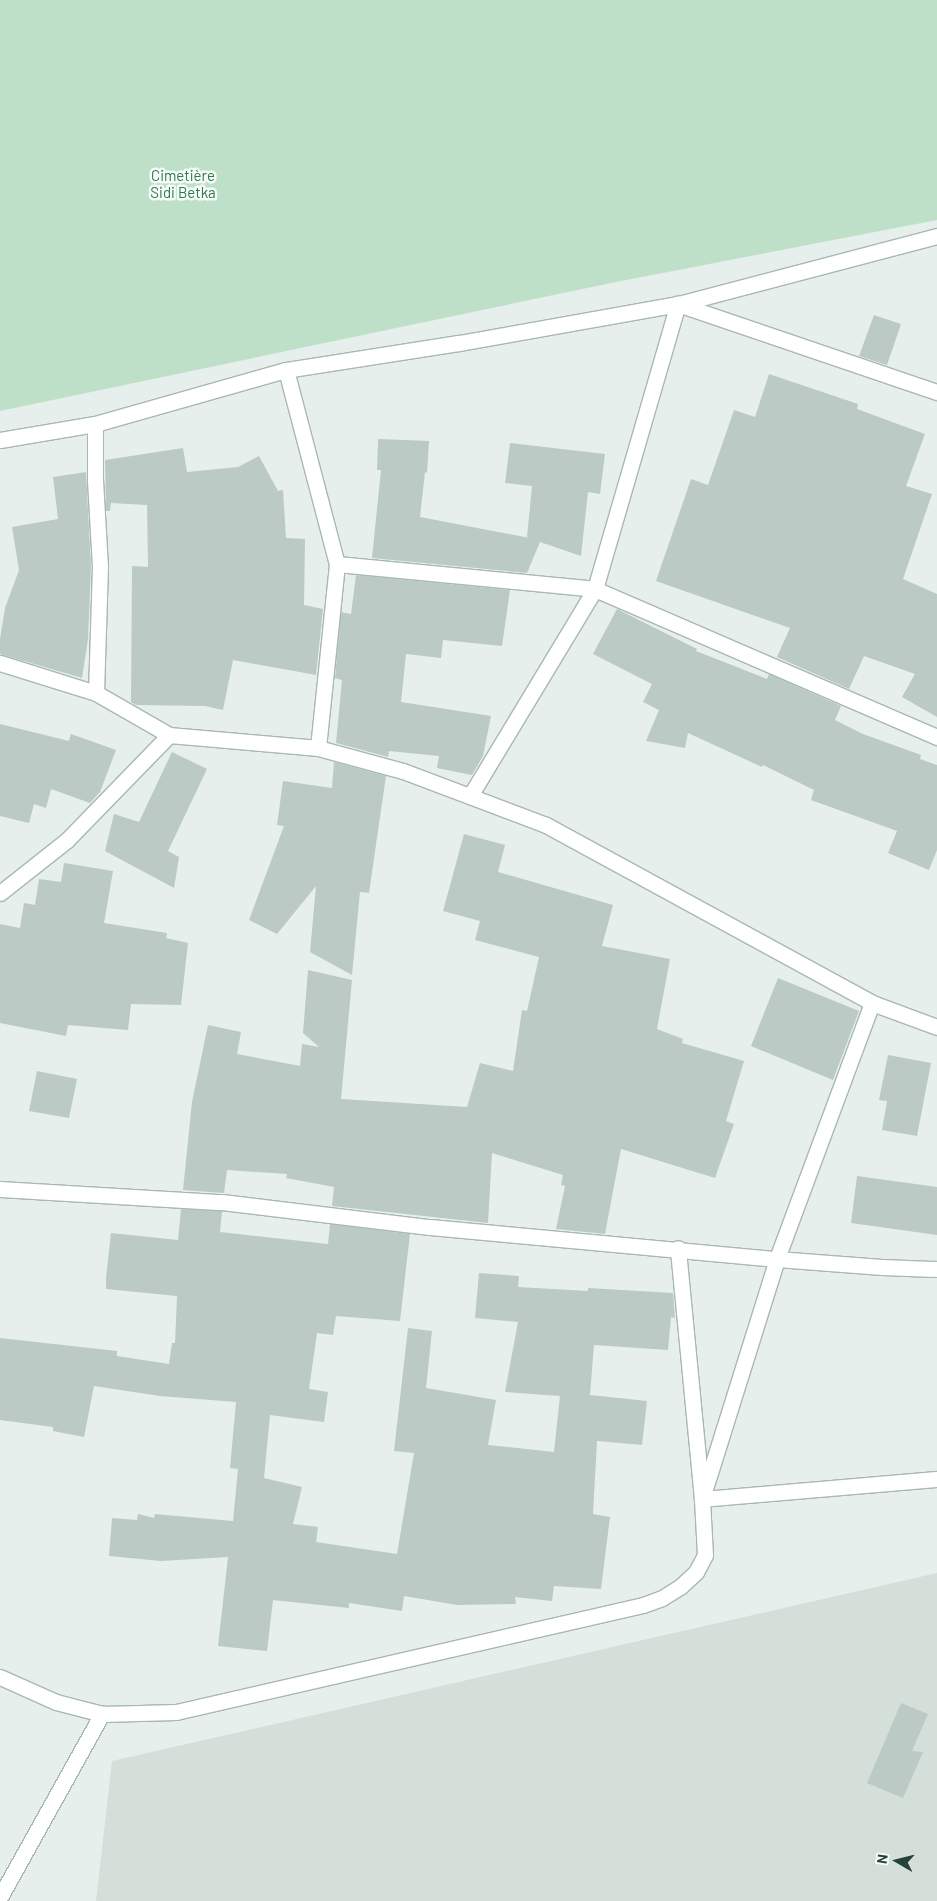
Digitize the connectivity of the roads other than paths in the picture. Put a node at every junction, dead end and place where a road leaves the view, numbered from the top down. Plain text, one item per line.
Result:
1 (937, 236) edge
2 (678, 304) junction
3 (286, 370) junction
4 (937, 392) edge
5 (95, 424) junction
6 (0, 440) edge
7 (337, 564) junction
8 (595, 589) junction
9 (0, 663) edge
10 (96, 693) junction
11 (169, 735) junction
12 (937, 737) edge
13 (318, 748) junction
14 (470, 796) junction
15 (0, 893) edge
16 (872, 1003) junction
17 (937, 1027) edge
18 (0, 1188) edge
19 (678, 1248) junction
20 (777, 1259) junction
21 (937, 1269) edge
22 (937, 1479) edge
23 (702, 1499) junction
24 (0, 1676) edge
25 (102, 1714) junction
26 (0, 1897) edge

1 - 2 street
2 - 3 street
2 - 4 street
2 - 8 street
3 - 5 street
3 - 7 street
5 - 6 street
5 - 10 street
7 - 8 street
7 - 13 street
8 - 12 street
8 - 14 street
9 - 10 street
10 - 11 street
11 - 13 street
11 - 15 street
13 - 14 street
14 - 16 street
16 - 17 street
16 - 20 street
18 - 19 street
19 - 20 street
19 - 23 street
20 - 21 street
20 - 23 street
22 - 23 street
23 - 25 street
24 - 25 street
25 - 26 street

